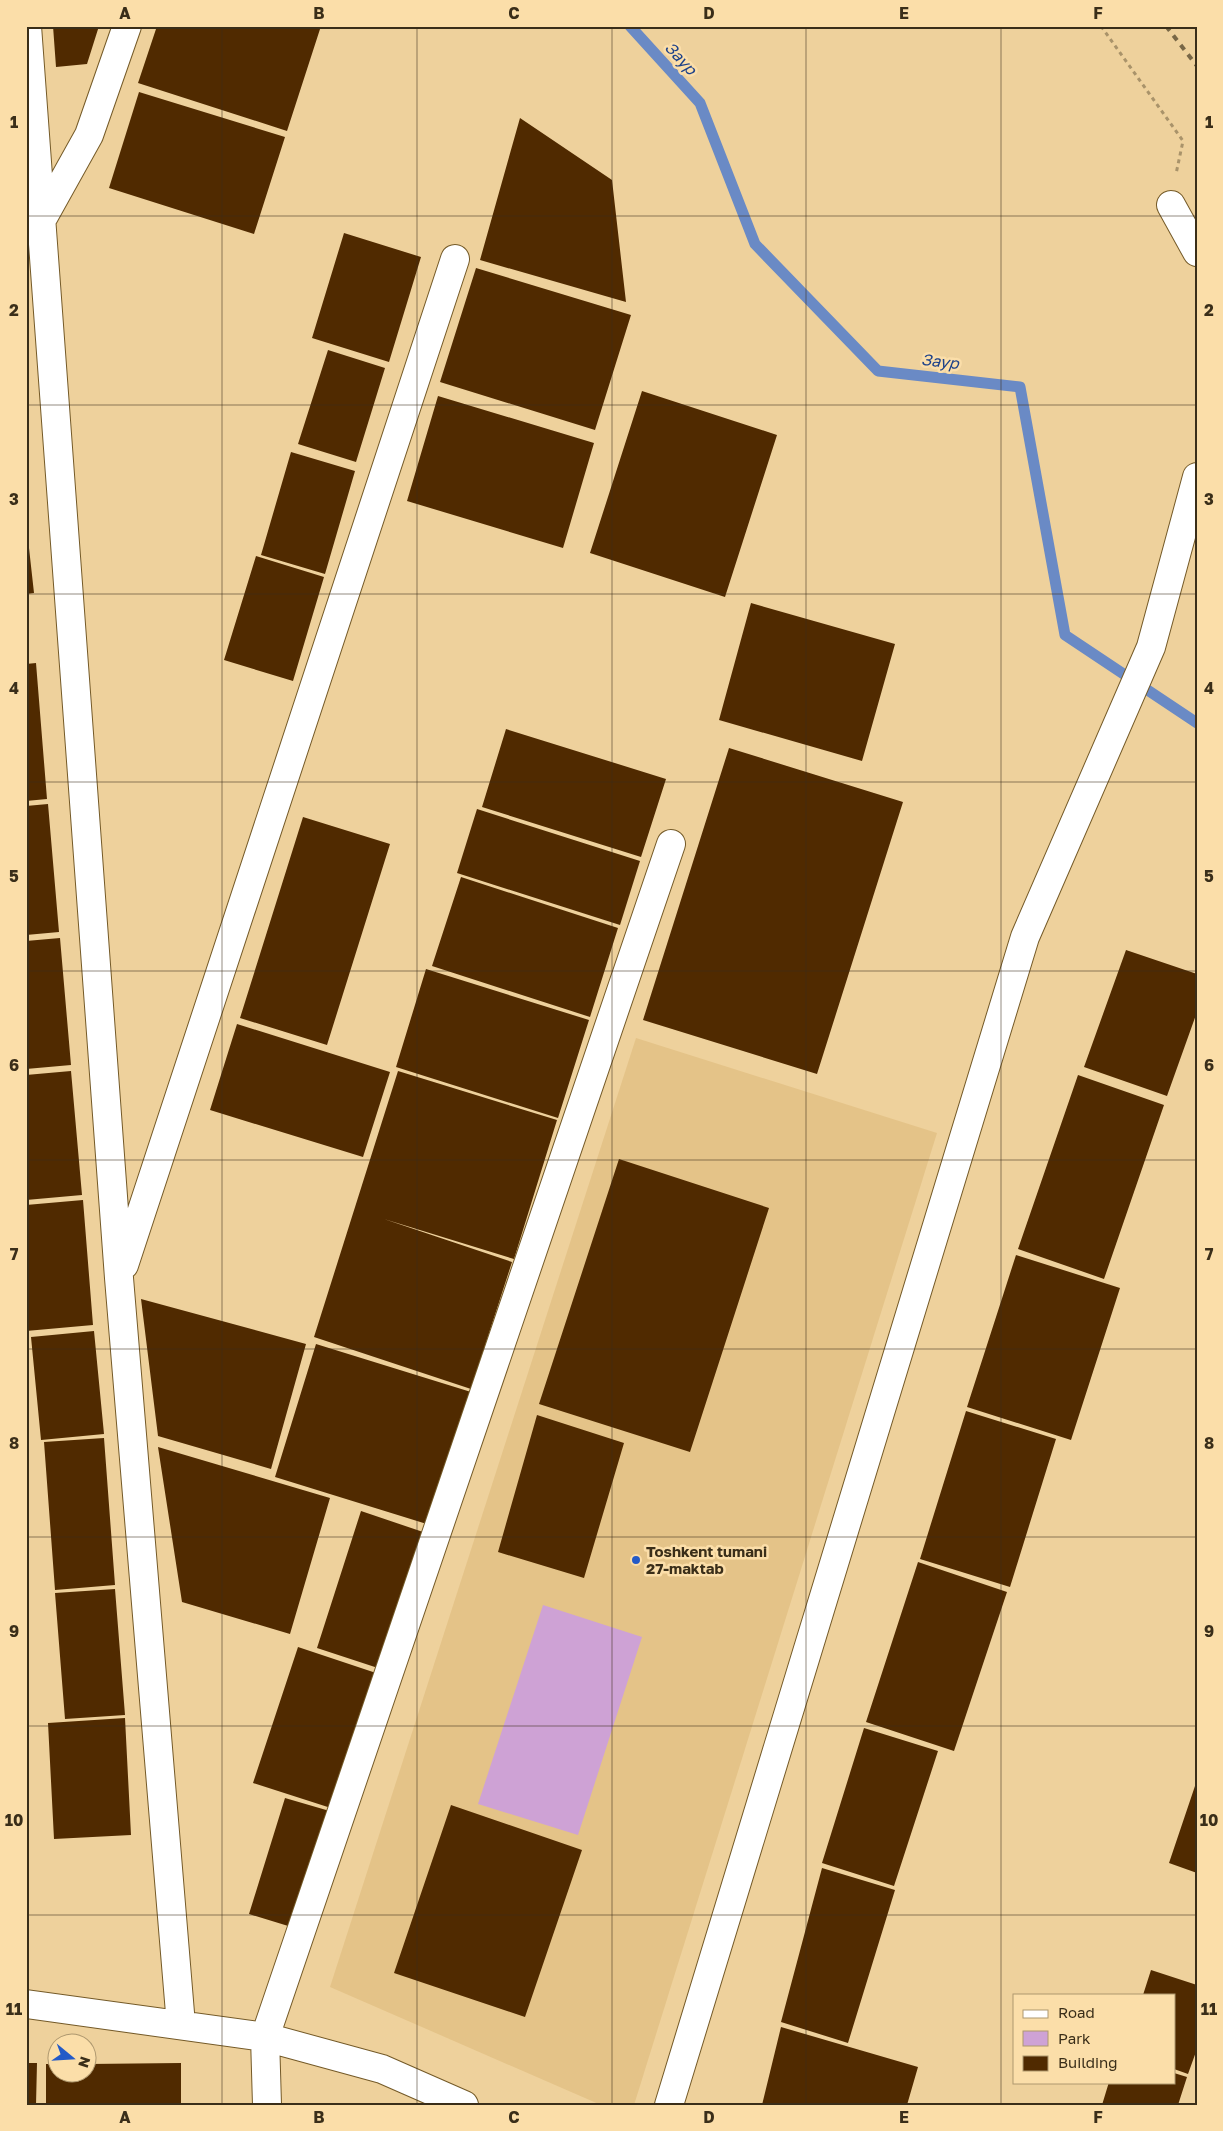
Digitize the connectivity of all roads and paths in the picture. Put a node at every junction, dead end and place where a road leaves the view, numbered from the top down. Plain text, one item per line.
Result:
1 (27, 26) edge
2 (127, 26) edge
3 (1101, 26) edge
4 (1171, 205) joint
5 (34, 224) edge
6 (1197, 252) edge
7 (455, 259) dead end
8 (1197, 478) edge
9 (671, 844) dead end
10 (119, 1278) junction
11 (26, 2004) edge
12 (181, 2025) junction
13 (265, 2037) junction
14 (267, 2105) edge
15 (464, 2105) edge
16 (669, 2105) edge

1 - 5 street
2 - 5 street
3 - 4 path
4 - 6 street
5 - 10 street
7 - 10 street
8 - 16 street
9 - 13 street
10 - 12 street
11 - 12 street
12 - 13 street
13 - 14 street
13 - 15 street

